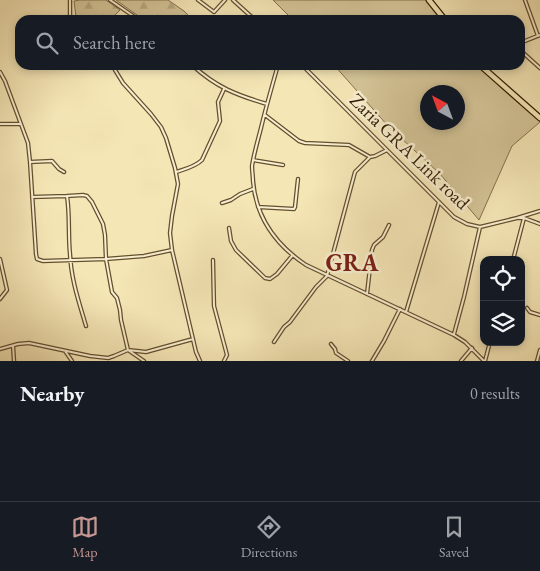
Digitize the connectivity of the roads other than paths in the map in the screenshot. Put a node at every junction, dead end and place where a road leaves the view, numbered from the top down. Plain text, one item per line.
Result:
1 (70, 0) edge
2 (110, 0) edge
3 (198, 0) edge
4 (225, 0) edge
5 (233, 0) edge
6 (431, 0) edge
7 (525, 0) edge
8 (70, 15) edge
9 (132, 15) edge
10 (250, 15) edge
11 (443, 15) edge
12 (539, 36) edge
13 (525, 41) edge
14 (525, 54) edge
15 (540, 68) edge
16 (115, 70) edge
17 (198, 70) edge
18 (277, 70) edge
19 (307, 70) edge
20 (487, 70) edge
21 (0, 72) edge
22 (224, 89) junction
23 (267, 104) junction
24 (264, 115) junction
25 (540, 116) edge
26 (0, 124) edge
27 (21, 124) junction
28 (387, 150) junction
29 (370, 157) junction
30 (254, 160) junction
31 (30, 162) junction
32 (283, 165) dead end
33 (64, 172) dead end
34 (176, 172) junction
35 (298, 179) dead end
36 (254, 189) junction
37 (68, 196) junction
38 (32, 197) junction
39 (439, 202) junction
40 (222, 203) dead end
41 (258, 207) junction
42 (540, 211) edge
43 (517, 218) junction
44 (524, 218) junction
45 (540, 224) edge
46 (389, 226) dead end
47 (480, 227) junction
48 (229, 228) dead end
49 (172, 250) junction
50 (292, 256) junction
51 (514, 256) edge
52 (0, 259) edge
53 (106, 259) junction
54 (70, 260) junction
55 (213, 260) dead end
56 (327, 276) junction
57 (367, 294) junction
58 (0, 299) edge
59 (527, 308) dead end
60 (400, 310) junction
61 (406, 312) junction
62 (540, 315) edge
63 (86, 326) dead end
64 (454, 335) junction
65 (192, 339) junction
66 (274, 342) dead end
67 (331, 344) dead end
68 (13, 346) junction
69 (489, 346) edge
70 (472, 348) junction
71 (0, 349) edge
72 (128, 350) junction
73 (540, 350) edge
74 (65, 351) junction
75 (90, 356) junction
76 (88, 360) edge
77 (14, 361) edge
78 (72, 361) edge
79 (144, 361) edge
80 (200, 361) edge
81 (224, 361) edge
82 (348, 361) edge
83 (372, 361) edge
84 (461, 361) edge
85 (485, 361) edge
86 (537, 361) edge

1 - 8 street
2 - 9 street
3 - 4 street
5 - 10 street
6 - 11 main road
7 - 12 street
12 - 13 street
14 - 15 street
16 - 34 street
17 - 22 street
18 - 23 street
19 - 28 street, Zaria GRA Link road
20 - 25 main road
21 - 27 street
22 - 23 street
22 - 34 street
23 - 24 street
24 - 29 street
24 - 30 street
26 - 27 street
27 - 31 street
28 - 29 street
28 - 39 street, Zaria GRA Link road
29 - 56 street
30 - 32 street
30 - 36 street
31 - 33 street
31 - 38 street
34 - 49 street
35 - 41 street
36 - 40 street
36 - 41 street
37 - 38 street
37 - 53 street
37 - 54 street
38 - 54 street
39 - 47 street, Zaria GRA Link road
39 - 61 street
41 - 50 street
42 - 43 street, Zaria GRA Link road
43 - 44 street
43 - 47 street, Zaria GRA Link road
44 - 45 street
44 - 51 street
46 - 57 street
47 - 64 street
48 - 50 street
49 - 53 street
49 - 65 street
50 - 56 street
52 - 58 street
53 - 54 street
53 - 72 street
54 - 63 street
55 - 81 street
56 - 57 street
56 - 66 street
57 - 60 street
59 - 62 street
60 - 61 street
60 - 83 street
61 - 64 street
64 - 70 street
65 - 72 street
65 - 80 street
67 - 82 street
68 - 71 street
68 - 74 street
68 - 77 street
69 - 85 street
70 - 84 street
70 - 85 street
72 - 75 street
72 - 79 street
73 - 86 street
74 - 75 street
74 - 78 street
75 - 76 street

